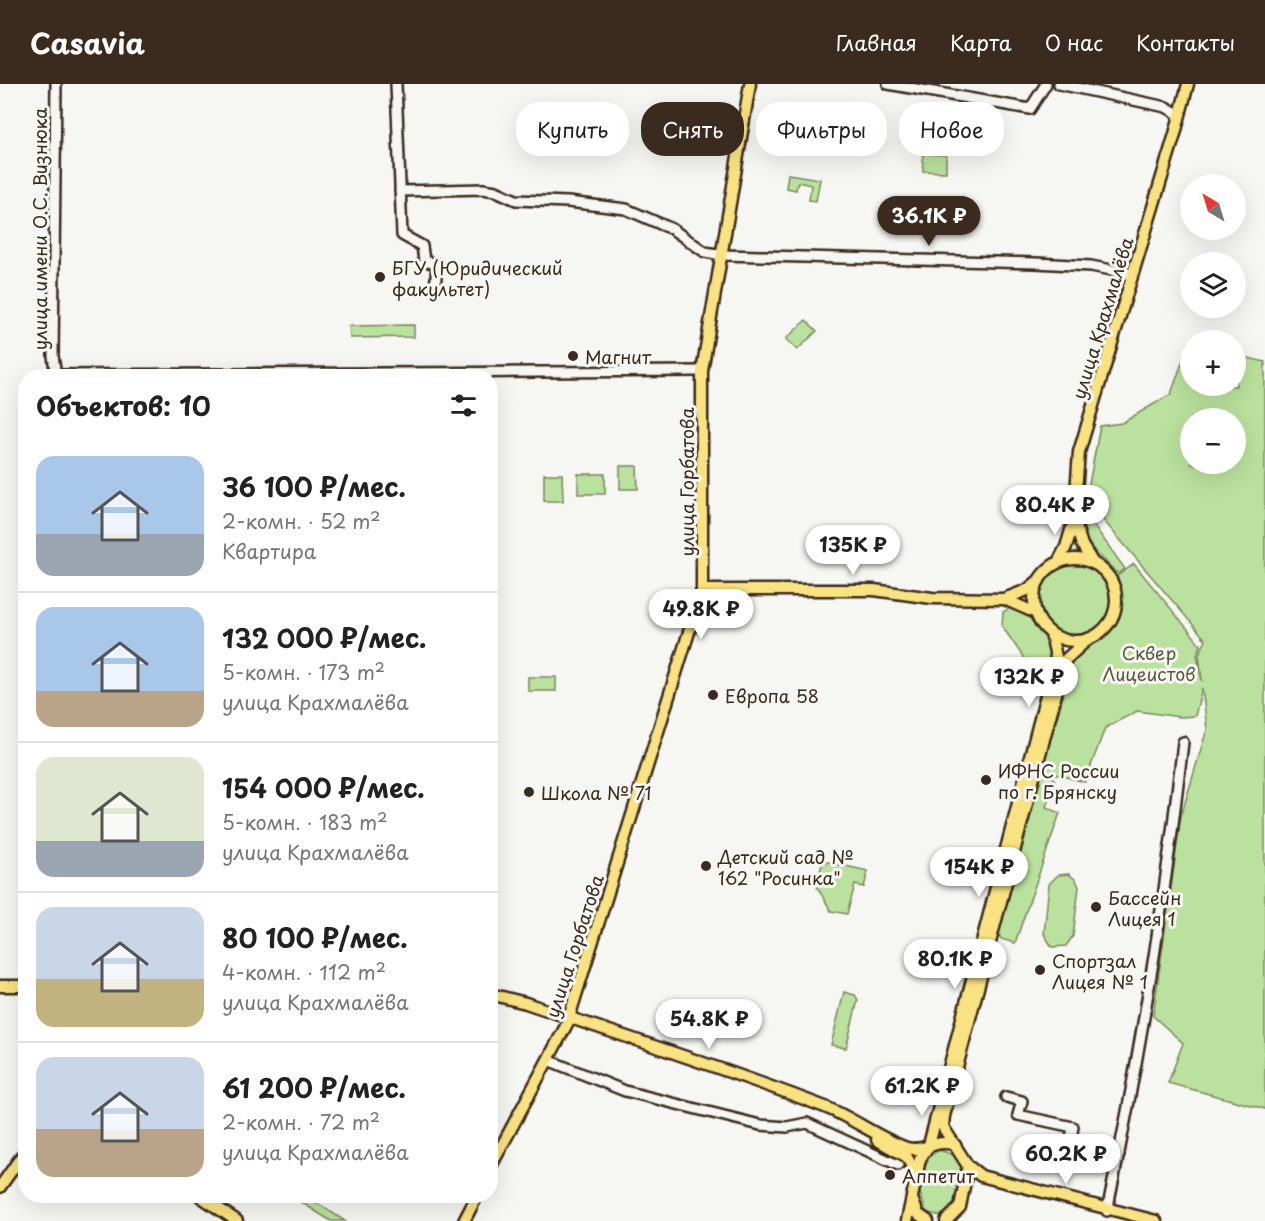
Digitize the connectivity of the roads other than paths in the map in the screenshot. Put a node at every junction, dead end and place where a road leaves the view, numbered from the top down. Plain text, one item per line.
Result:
1 (56, 84) edge
2 (396, 84) edge
3 (750, 84) edge
4 (888, 84) edge
5 (1046, 84) edge
6 (1059, 84) edge
7 (1188, 84) edge
8 (1180, 115) junction
9 (400, 191) junction
10 (722, 255) junction
11 (1132, 274) junction
12 (435, 290) dead end
13 (55, 369) edge
14 (702, 371) junction
15 (498, 373) edge
16 (1074, 520) junction
17 (1058, 562) junction
18 (1093, 563) junction
19 (1038, 581) junction
20 (702, 590) junction
21 (1004, 599) junction
22 (1036, 613) junction
23 (1051, 634) junction
24 (1088, 639) junction
25 (1061, 659) junction
26 (1183, 742) dead end
27 (0, 986) edge
28 (18, 987) edge
29 (0, 993) edge
30 (18, 993) edge
31 (498, 997) edge
32 (498, 1003) edge
33 (568, 1021) junction
34 (549, 1060) junction
35 (1006, 1097) dead end
36 (929, 1145) junction
37 (956, 1145) junction
38 (498, 1153) edge
39 (1119, 1154) junction
40 (18, 1161) edge
41 (898, 1165) dead end
42 (968, 1166) junction
43 (916, 1178) junction
44 (0, 1187) edge
45 (912, 1197) junction
46 (210, 1203) edge
47 (473, 1203) edge
48 (1107, 1210) junction
49 (237, 1221) edge
50 (464, 1221) edge
51 (907, 1221) edge
52 (928, 1221) edge
53 (946, 1221) edge
54 (1156, 1221) edge

1 - 13 street, улица имени О.С. Визнюка
2 - 9 street
3 - 10 main road, улица Горбатова
4 - 5 street
6 - 8 street
7 - 8 main road, улица Крахмалёва
8 - 11 main road, улица Крахмалёва
9 - 10 street
9 - 12 street
10 - 11 street
10 - 14 main road, улица Горбатова
11 - 16 main road, улица Крахмалёва
14 - 15 street
14 - 20 main road, улица Горбатова
16 - 17 main road, улица Крахмалёва
16 - 18 main road
17 - 18 main road
17 - 19 main road, улица Крахмалёва
18 - 24 main road
19 - 21 main road, улица Крахмалёва
19 - 22 main road
20 - 21 main road
20 - 33 main road, улица Горбатова
21 - 22 main road
22 - 23 main road
23 - 24 main road
23 - 25 main road
24 - 25 main road
25 - 36 main road
25 - 37 main road
26 - 39 street
27 - 28 main road
29 - 30 main road
31 - 33 main road
32 - 33 main road
33 - 34 main road, улица Горбатова
33 - 36 main road
33 - 43 main road
34 - 38 main road, улица Горбатова
34 - 41 street
35 - 39 street
36 - 37 main road
36 - 43 main road
37 - 42 main road
39 - 48 street
40 - 44 main road
42 - 48 main road
42 - 53 main road
43 - 45 main road
45 - 51 main road
45 - 52 main road
46 - 49 main road
47 - 50 main road
48 - 54 main road

